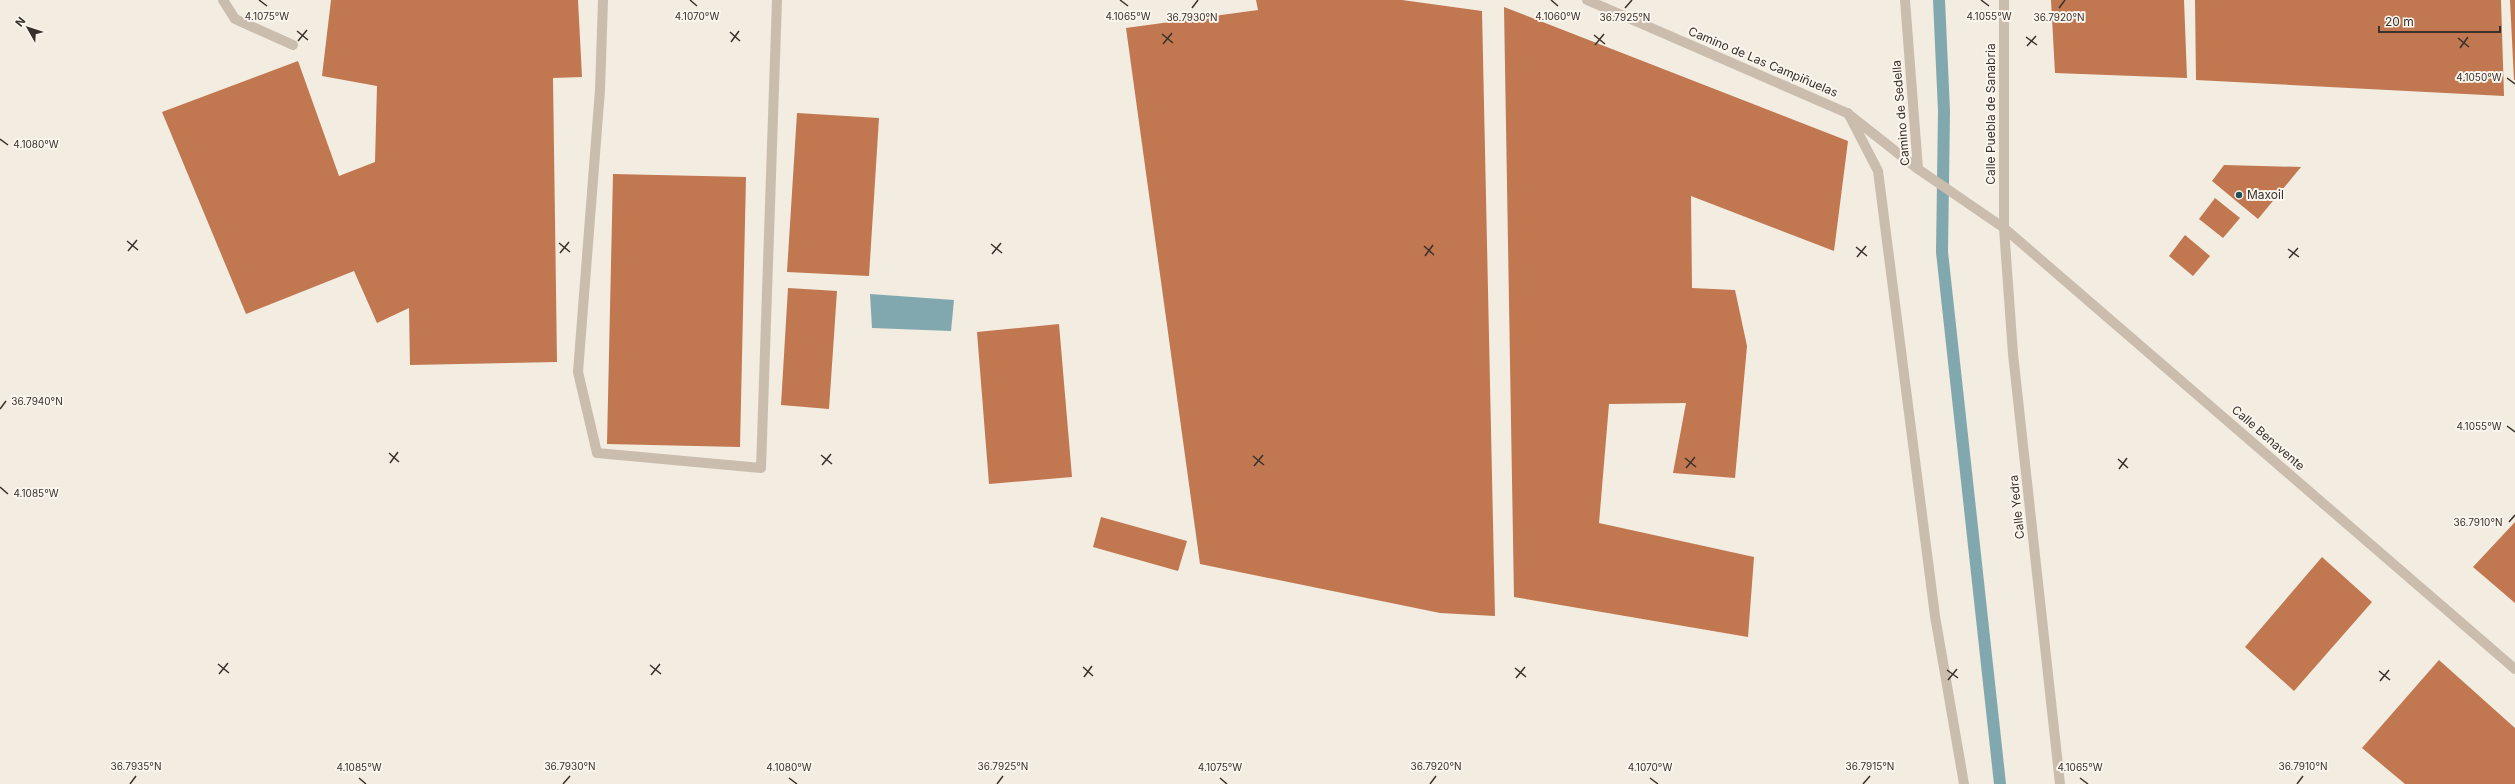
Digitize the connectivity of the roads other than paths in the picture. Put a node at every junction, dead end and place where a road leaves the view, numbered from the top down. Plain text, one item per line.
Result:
1 (224, 0) edge
2 (603, 0) edge
3 (777, 0) edge
4 (1587, 0) edge
5 (1905, 0) edge
6 (2004, 0) edge
7 (293, 45) dead end
8 (1847, 113) junction
9 (1918, 169) junction
10 (2004, 228) junction
11 (2515, 669) edge
12 (1964, 784) edge
13 (2060, 784) edge

1 - 7 street
2 - 3 street
4 - 8 street, Camino de Las Campiñuelas
5 - 9 street, Camino de Sedella
6 - 10 street, Calle Puebla de Sanabria
8 - 9 street, Camino de Las Campiñuelas
8 - 12 street
9 - 10 street, Camino de Sedella
10 - 11 street, Calle Benavente
10 - 13 street, Calle Yedra

